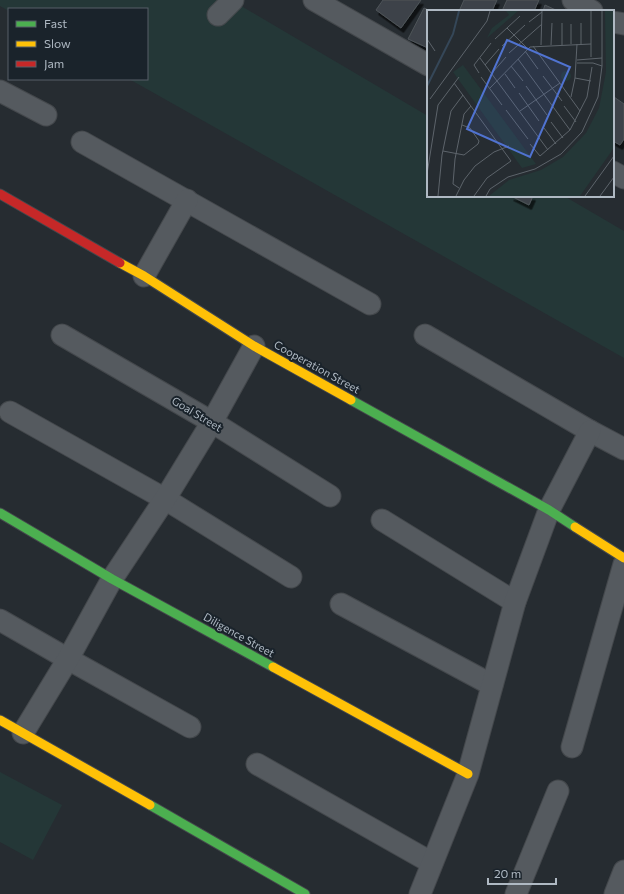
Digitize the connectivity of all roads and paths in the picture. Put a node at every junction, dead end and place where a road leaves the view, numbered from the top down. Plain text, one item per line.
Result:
1 (233, 0) edge
2 (314, 0) edge
3 (573, 0) edge
4 (590, 10) edge
5 (218, 15) dead end
6 (614, 22) edge
7 (624, 24) edge
8 (427, 65) edge
9 (0, 91) edge
10 (46, 115) dead end
11 (82, 142) dead end
12 (614, 173) edge
13 (624, 178) edge
14 (0, 194) edge
15 (187, 200) junction
16 (144, 276) junction
17 (370, 304) dead end
18 (62, 335) dead end
19 (425, 335) dead end
20 (254, 346) junction
21 (10, 412) dead end
22 (212, 422) junction
23 (590, 431) junction
24 (624, 449) edge
25 (330, 496) dead end
26 (165, 499) junction
27 (548, 510) junction
28 (0, 514) edge
29 (382, 520) dead end
30 (624, 558) edge
31 (624, 564) edge
32 (291, 577) dead end
33 (112, 579) junction
34 (515, 602) junction
35 (341, 604) dead end
36 (0, 620) edge
37 (68, 659) junction
38 (492, 685) junction
39 (0, 720) edge
40 (190, 727) dead end
41 (23, 733) junction
42 (572, 747) dead end
43 (257, 764) dead end
44 (468, 774) junction
45 (558, 791) dead end
46 (432, 863) junction
47 (624, 871) edge
48 (305, 894) edge
49 (420, 894) edge
50 (516, 894) edge
51 (615, 894) edge

1 - 5 street
2 - 8 street
3 - 4 street
6 - 7 street
9 - 10 street
11 - 15 street
12 - 13 street
14 - 16 street, Cooperation Street
15 - 16 street
15 - 17 street
16 - 20 street, Cooperation Street
18 - 22 street, Goal Street
19 - 23 street
20 - 22 street
20 - 27 street, Cooperation Street
21 - 26 street
22 - 25 street, Goal Street
22 - 26 street
23 - 24 street
23 - 27 street
26 - 32 street
26 - 33 street
27 - 30 street, Cooperation Street
27 - 34 street
28 - 33 street, Diligence Street
29 - 34 street
31 - 42 street
33 - 37 street
33 - 44 street, Diligence Street
34 - 38 street
35 - 38 street
36 - 37 street
37 - 40 street
37 - 41 street
38 - 44 street
39 - 41 street
41 - 48 street
43 - 46 street
44 - 46 street
45 - 50 street
46 - 49 street
47 - 51 street

